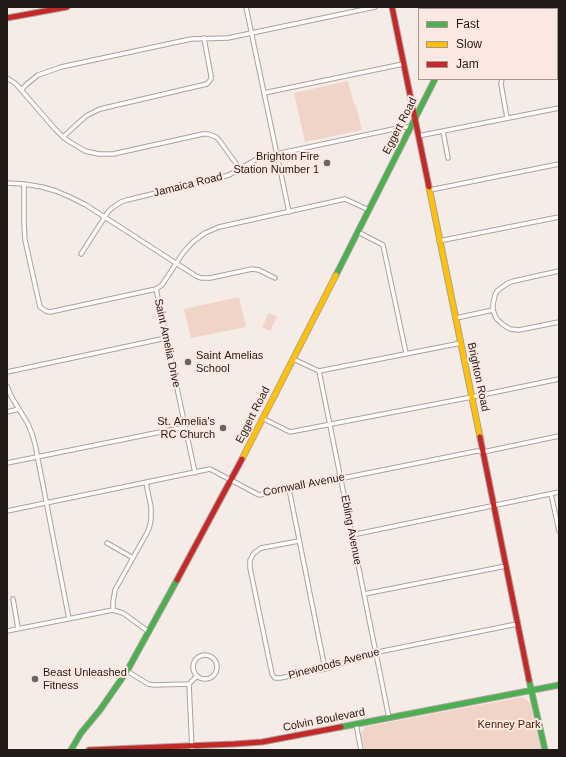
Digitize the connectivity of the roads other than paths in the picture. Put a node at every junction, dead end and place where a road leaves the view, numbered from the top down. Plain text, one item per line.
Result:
1 (67, 7) edge
2 (246, 7) edge
3 (375, 7) edge
4 (392, 7) edge
5 (7, 18) edge
6 (252, 33) junction
7 (204, 38) junction
8 (403, 64) junction
9 (7, 78) edge
10 (435, 80) edge
11 (502, 80) edge
12 (21, 90) junction
13 (264, 93) junction
14 (559, 108) edge
15 (507, 118) junction
16 (415, 120) junction
17 (411, 127) junction
18 (443, 131) junction
19 (418, 136) junction
20 (63, 137) junction
21 (276, 154) junction
22 (448, 158) dead end
23 (559, 164) edge
24 (240, 169) junction
25 (7, 183) edge
26 (24, 184) junction
27 (430, 190) junction
28 (369, 210) junction
29 (289, 212) junction
30 (105, 217) junction
31 (559, 217) edge
32 (358, 232) junction
33 (439, 241) junction
34 (81, 254) dead end
35 (176, 263) junction
36 (559, 271) edge
37 (275, 278) dead end
38 (156, 290) junction
39 (493, 310) junction
40 (456, 318) junction
41 (559, 322) edge
42 (166, 338) junction
43 (461, 343) junction
44 (406, 353) junction
45 (294, 359) junction
46 (319, 371) junction
47 (7, 372) edge
48 (559, 379) edge
49 (7, 386) edge
50 (472, 397) junction
51 (19, 409) junction
52 (7, 412) edge
53 (262, 418) junction
54 (330, 425) junction
55 (185, 427) junction
56 (559, 436) edge
57 (483, 452) junction
58 (38, 457) junction
59 (7, 463) edge
60 (194, 473) junction
61 (340, 478) junction
62 (232, 480) junction
63 (146, 483) junction
64 (289, 489) junction
65 (559, 492) edge
66 (552, 494) junction
67 (47, 503) junction
68 (494, 506) junction
69 (7, 511) edge
70 (559, 531) edge
71 (352, 535) junction
72 (299, 541) junction
73 (107, 543) dead end
74 (133, 558) junction
75 (506, 566) junction
76 (364, 594) junction
77 (12, 599) dead end
78 (112, 610) junction
79 (69, 619) junction
80 (517, 624) junction
81 (18, 628) junction
82 (7, 631) edge
83 (150, 632) junction
84 (376, 653) junction
85 (325, 669) junction
86 (127, 671) junction
87 (197, 676) junction
88 (190, 684) junction
89 (559, 684) edge
90 (531, 691) junction
91 (389, 718) junction
92 (356, 724) junction
93 (192, 748) edge
94 (71, 750) edge
95 (89, 750) edge
96 (361, 750) edge
97 (544, 750) edge

1 - 5 street
2 - 6 street
3 - 6 street
4 - 8 street, Brighton Road
6 - 7 street
6 - 13 street
7 - 12 street
7 - 20 street
8 - 13 street
8 - 16 street, Brighton Road
9 - 12 street
10 - 16 street, Eggert Road
11 - 15 street
12 - 20 street
13 - 21 street
14 - 15 street
15 - 18 street
16 - 17 street, Eggert Road
16 - 19 street, Brighton Road
17 - 21 street, Jamaica Road
17 - 28 street, Eggert Road
18 - 19 street
18 - 22 street
19 - 27 street, Brighton Road
20 - 24 street
21 - 24 street, Jamaica Road
21 - 29 street
23 - 27 street
24 - 30 street, Jamaica Road
25 - 26 street
26 - 30 street
26 - 38 street
27 - 33 street, Brighton Road
28 - 29 street, Saint Amelia Drive
28 - 32 street, Eggert Road
29 - 35 street, Saint Amelia Drive
30 - 34 street, Jamaica Road
30 - 35 street
31 - 33 street
32 - 44 street
32 - 45 street, Eggert Road
33 - 40 street, Brighton Road
35 - 37 street
35 - 38 street, Saint Amelia Drive
36 - 39 street
38 - 42 street, Saint Amelia Drive
39 - 40 street
39 - 41 street
40 - 43 street, Brighton Road
42 - 47 street
42 - 55 street, Saint Amelia Drive
43 - 44 street
43 - 50 street, Brighton Road
44 - 46 street
45 - 46 street
45 - 53 street, Eggert Road
46 - 54 street, Ebling Avenue
48 - 50 street
49 - 51 street
50 - 54 street
50 - 57 street, Brighton Road
51 - 52 street
51 - 58 street
53 - 54 street
53 - 62 street, Eggert Road
54 - 61 street, Ebling Avenue
55 - 58 street
55 - 60 street, Saint Amelia Drive
56 - 57 street, Cornwall Avenue
57 - 61 street, Cornwall Avenue
57 - 68 street, Brighton Road
58 - 59 street
58 - 67 street
60 - 62 street, Cornwall Avenue
60 - 63 street, Cornwall Avenue
61 - 64 street, Cornwall Avenue
61 - 71 street, Ebling Avenue
62 - 64 street, Cornwall Avenue
62 - 83 street, Eggert Road
63 - 67 street, Cornwall Avenue
63 - 74 street
64 - 72 street
65 - 66 street
66 - 68 street
66 - 70 street
67 - 69 street, Cornwall Avenue
67 - 79 street
68 - 71 street
68 - 75 street, Brighton Road
71 - 76 street, Ebling Avenue
72 - 85 street
72 - 85 street, Pinewoods Avenue
73 - 74 street
74 - 78 street
75 - 76 street
75 - 80 street, Brighton Road
76 - 84 street, Ebling Avenue
77 - 81 street
78 - 79 street
78 - 83 street
79 - 81 street
80 - 84 street, Pinewoods Avenue
80 - 90 street, Brighton Road
81 - 82 street
83 - 86 street, Eggert Road
84 - 85 street, Pinewoods Avenue
84 - 91 street, Ebling Avenue
86 - 88 street
86 - 94 street, Eggert Road
87 - 87 street
87 - 88 street
88 - 93 street
89 - 90 street, Colvin Boulevard
90 - 91 street, Colvin Boulevard
90 - 97 street, Brighton Road
91 - 92 street, Colvin Boulevard
92 - 93 street, Colvin Boulevard
92 - 96 street
93 - 95 street, Colvin Boulevard

